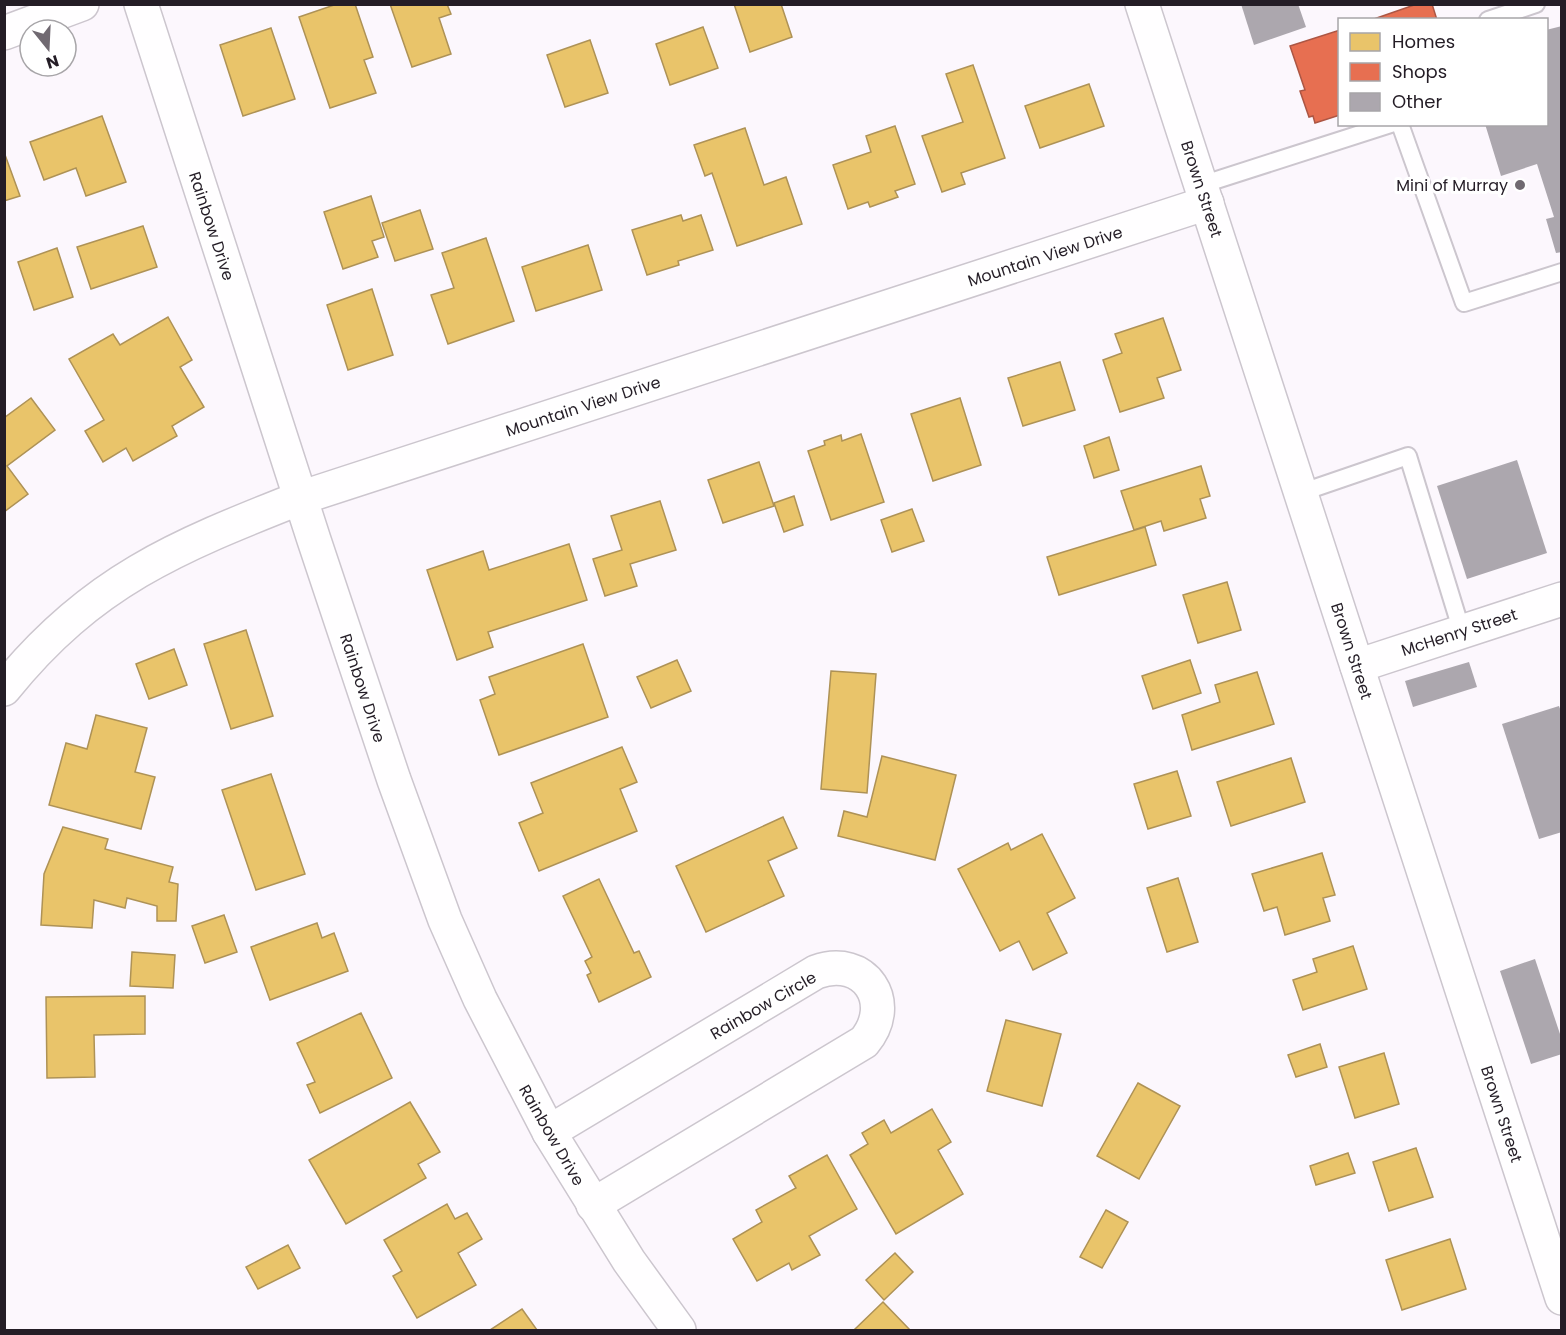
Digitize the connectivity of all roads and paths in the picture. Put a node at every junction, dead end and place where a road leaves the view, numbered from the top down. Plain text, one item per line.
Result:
1 (82, 4) edge
2 (141, 4) edge
3 (1142, 4) edge
4 (1536, 4) edge
5 (1494, 18) edge
6 (4, 33) edge
7 (1385, 126) edge
8 (1401, 126) edge
9 (1204, 194) junction
10 (1562, 272) edge
11 (1300, 493) junction
12 (300, 498) junction
13 (1562, 599) edge
14 (1462, 632) junction
15 (1357, 666) junction
16 (4, 689) edge
17 (549, 1132) junction
18 (593, 1205) junction
19 (1561, 1294) edge
20 (679, 1330) edge

1 - 6 street
2 - 12 street, Rainbow Drive
3 - 9 street, Brown Street
4 - 5 lane
7 - 9 lane
8 - 10 lane
9 - 11 street, Brown Street
9 - 12 street, Mountain View Drive
11 - 14 lane
11 - 15 street, Brown Street
12 - 16 street, Mountain View Drive
12 - 17 street, Rainbow Drive
13 - 14 street, McHenry Street
14 - 15 street, McHenry Street
15 - 19 street, Brown Street
17 - 18 street, Rainbow Drive
17 - 18 street, Rainbow Circle
18 - 20 street, Rainbow Drive

